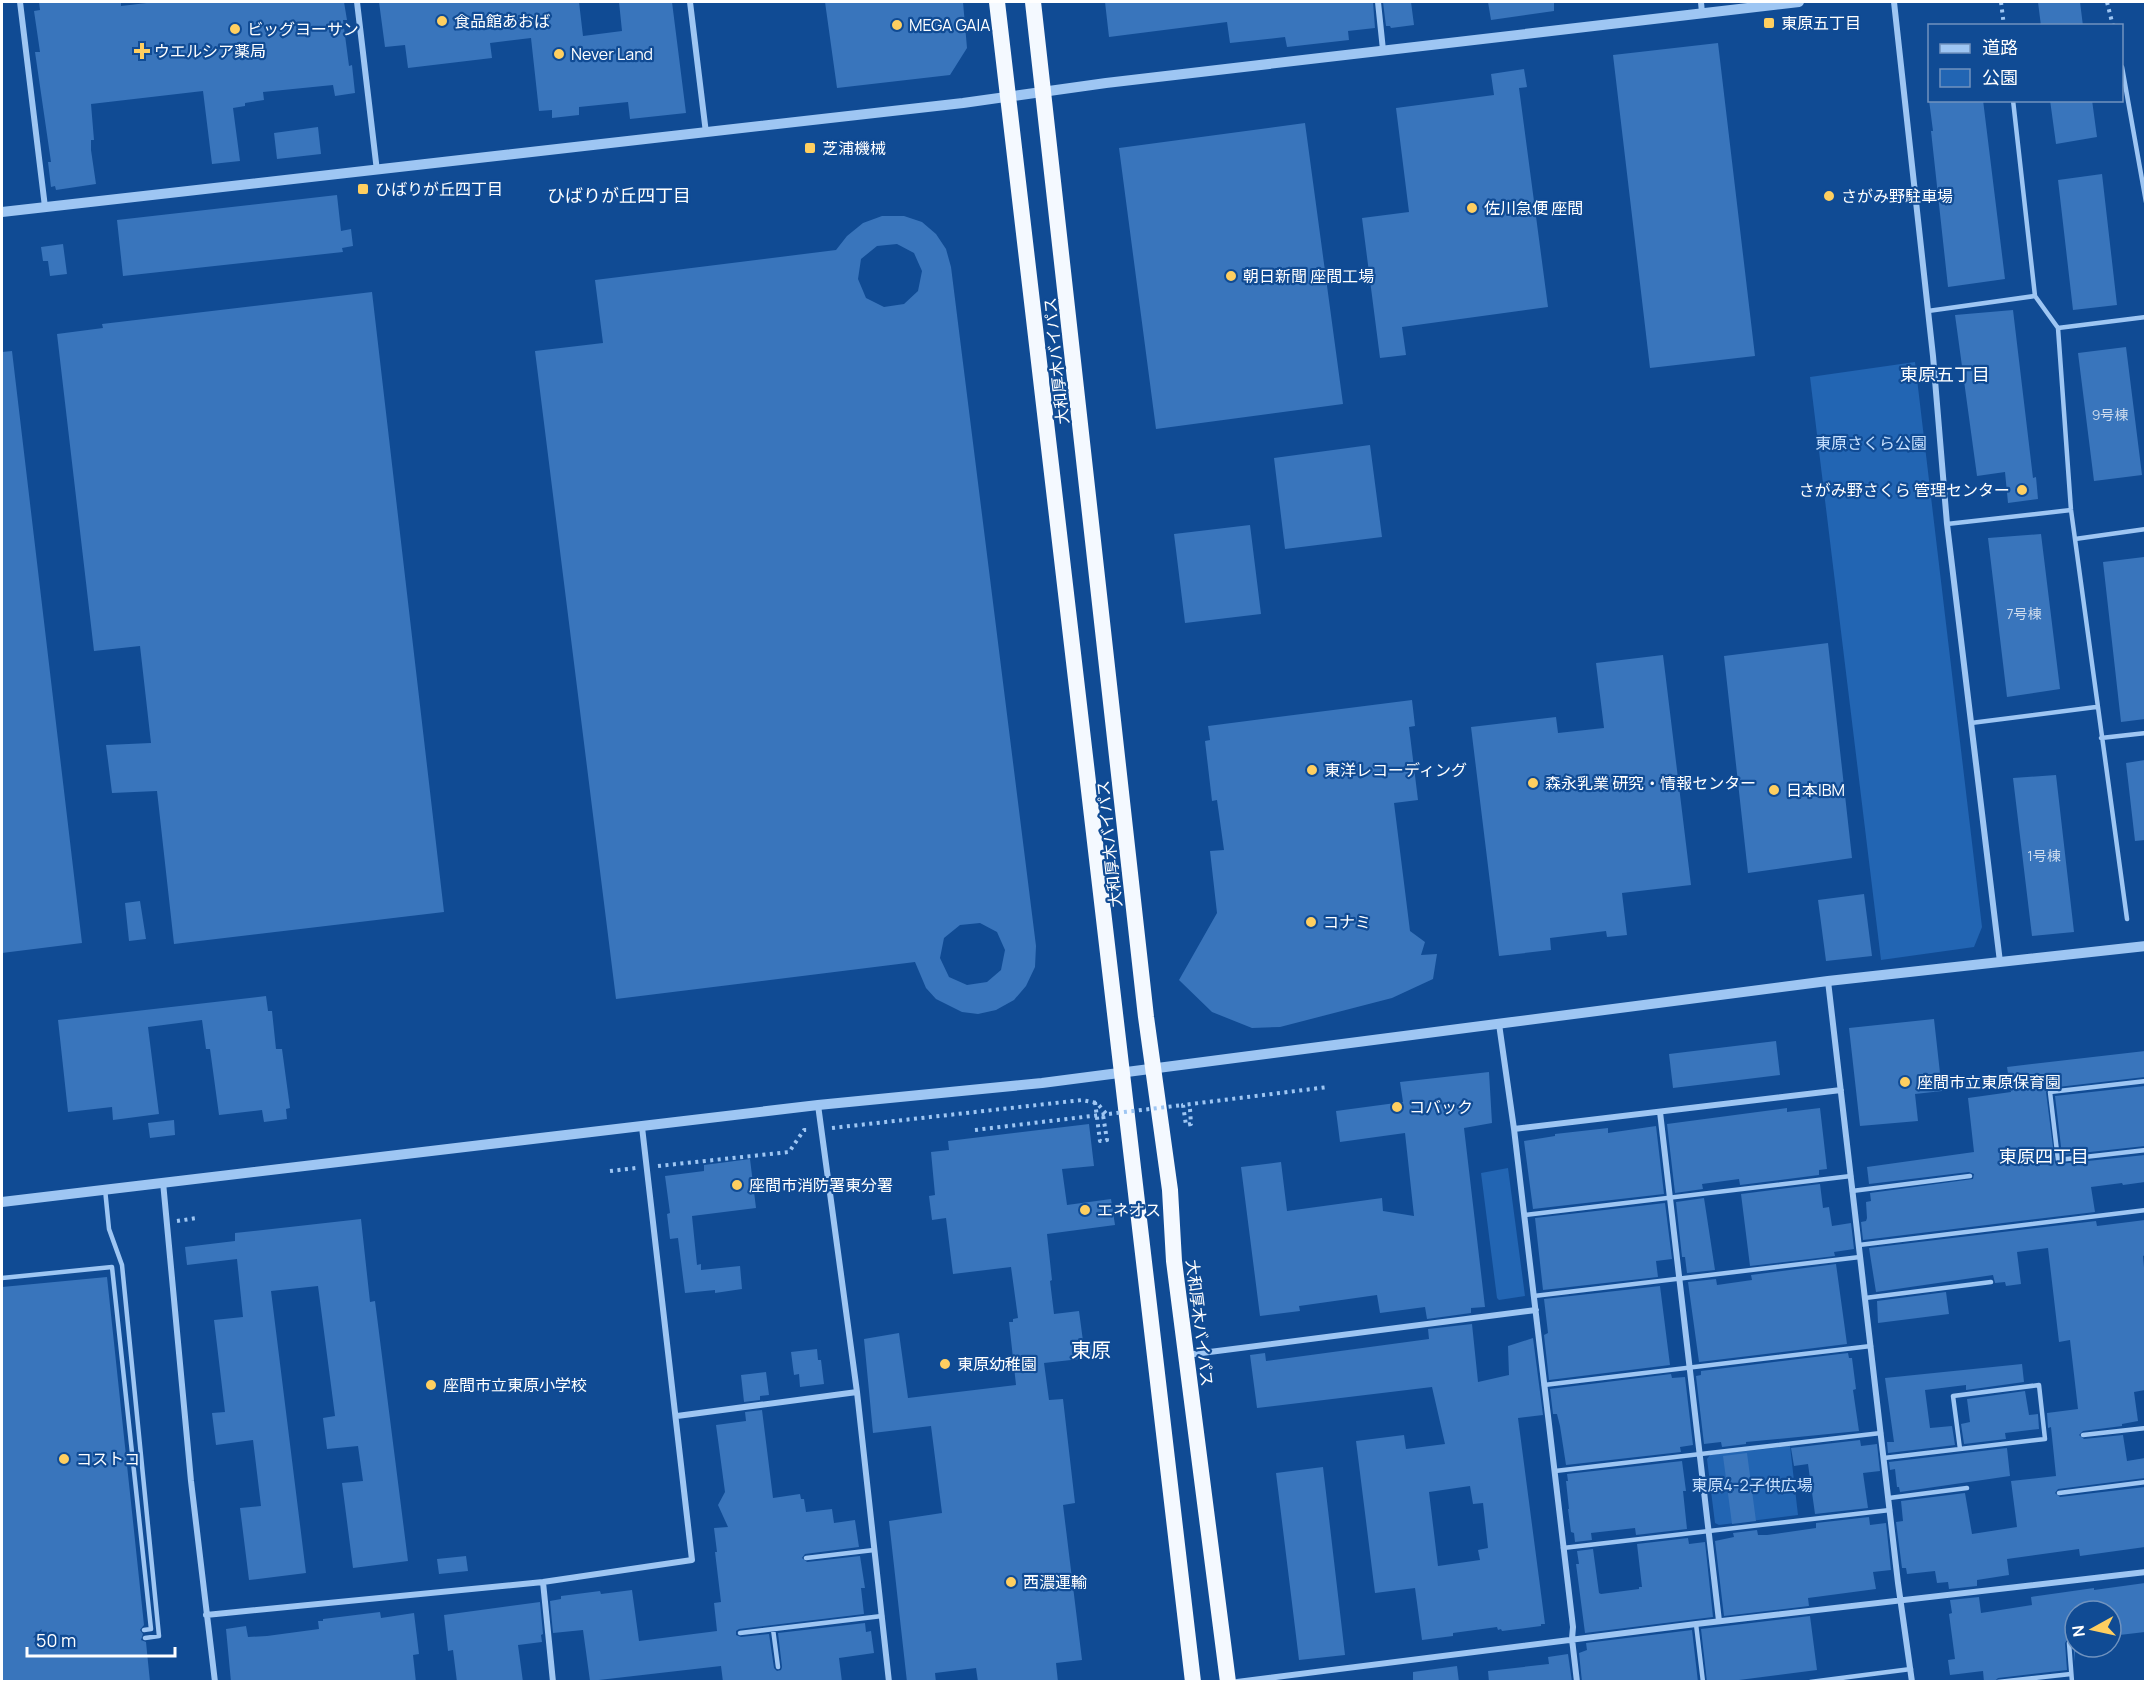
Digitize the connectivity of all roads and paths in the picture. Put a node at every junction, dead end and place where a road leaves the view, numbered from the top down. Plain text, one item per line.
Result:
1 (20, 2) edge
2 (357, 2) edge
3 (690, 2) edge
4 (998, 2) edge
5 (1033, 2) edge
6 (1378, 2) edge
7 (1799, 2) edge
8 (1894, 2) edge
9 (2001, 2) edge
10 (2107, 2) edge
11 (1702, 7) edge
12 (2004, 24) edge
13 (2112, 24) edge
14 (1383, 50) junction
15 (2123, 79) edge
16 (1044, 92) junction
17 (1009, 97) junction
18 (2013, 102) edge
19 (706, 133) junction
20 (377, 171) junction
21 (2145, 202) edge
22 (45, 207) junction
23 (2, 212) edge
24 (2035, 296) junction
25 (1928, 311) junction
26 (2145, 317) edge
27 (2058, 328) junction
28 (2071, 510) junction
29 (1947, 524) junction
30 (2145, 529) edge
31 (2075, 539) junction
32 (2096, 707) junction
33 (1971, 723) junction
34 (2145, 733) edge
35 (2101, 738) junction
36 (2127, 920) dead end
37 (2145, 946) edge
38 (2000, 962) junction
39 (1828, 981) junction
40 (1499, 1024) junction
41 (1153, 1069) junction
42 (1121, 1073) junction
43 (2145, 1080) edge
44 (1328, 1087) dead end
45 (1841, 1090) junction
46 (1095, 1102) junction
47 (818, 1105) junction
48 (1183, 1105) junction
49 (1190, 1109) dead end
50 (1660, 1112) junction
51 (1103, 1115) junction
52 (1109, 1120) dead end
53 (642, 1126) junction
54 (831, 1128) dead end
55 (1514, 1129) junction
56 (804, 1130) dead end
57 (975, 1131) dead end
58 (2145, 1150) edge
59 (647, 1167) junction
60 (610, 1171) dead end
61 (1851, 1176) junction
62 (1970, 1176) dead end
63 (163, 1182) junction
64 (105, 1189) junction
65 (1852, 1191) junction
66 (1670, 1198) junction
67 (2, 1202) edge
68 (2145, 1210) edge
69 (1525, 1215) junction
70 (197, 1218) dead end
71 (177, 1221) dead end
72 (1859, 1245) junction
73 (1860, 1257) junction
74 (2, 1278) edge
75 (1679, 1279) junction
76 (1991, 1282) dead end
77 (1534, 1296) junction
78 (1865, 1298) junction
79 (1536, 1310) junction
80 (1870, 1346) junction
81 (1186, 1355) junction
82 (1690, 1368) junction
83 (1544, 1385) junction
84 (857, 1392) junction
85 (677, 1416) junction
86 (2145, 1428) edge
87 (1881, 1432) junction
88 (2083, 1435) dead end
89 (1960, 1449) junction
90 (1700, 1454) junction
91 (1884, 1458) junction
92 (1555, 1471) junction
93 (2145, 1482) edge
94 (1967, 1488) dead end
95 (2059, 1493) dead end
96 (1888, 1498) junction
97 (1890, 1510) junction
98 (1709, 1531) junction
99 (1563, 1548) junction
100 (874, 1550) junction
101 (807, 1558) dead end
102 (2145, 1572) edge
103 (543, 1582) junction
104 (1902, 1600) junction
105 (206, 1615) junction
106 (882, 1616) junction
107 (1719, 1622) junction
108 (1696, 1624) junction
109 (773, 1629) junction
110 (144, 1630) dead end
111 (740, 1633) dead end
112 (145, 1638) dead end
113 (1572, 1640) junction
114 (2070, 1659) edge
115 (778, 1667) dead end
116 (1911, 1669) junction
117 (2071, 1674) junction
118 (215, 1682) edge
119 (553, 1682) edge
120 (889, 1682) edge
121 (1193, 1682) edge
122 (1228, 1682) edge
123 (1237, 1682) edge
124 (1577, 1682) edge
125 (1703, 1682) edge
126 (1810, 1682) edge
127 (1912, 1682) edge
128 (1998, 1682) edge
129 (2072, 1682) edge

1 - 22 street
2 - 20 street
3 - 19 street
4 - 17 highway, 大和厚木バイパス
5 - 16 highway, 大和厚木バイパス
6 - 14 street
7 - 11 street
8 - 25 street
9 - 12 path
10 - 13 path
11 - 14 street
14 - 16 street
15 - 21 lane
16 - 17 street
16 - 41 highway, 大和厚木バイパス
17 - 19 street
17 - 42 highway, 大和厚木バイパス
18 - 24 lane
19 - 20 street
20 - 22 street
22 - 23 street
24 - 25 lane
24 - 27 lane
25 - 29 street
26 - 27 lane
27 - 28 lane
28 - 29 lane
28 - 31 lane
29 - 33 street
30 - 31 lane
31 - 32 lane
32 - 33 lane
32 - 35 lane
33 - 38 street
34 - 35 lane
35 - 36 lane
37 - 38 street
38 - 39 street
39 - 40 street
39 - 45 street
40 - 41 street
40 - 55 street
41 - 42 street
41 - 81 highway, 大和厚木バイパス
42 - 47 street
42 - 121 highway, 大和厚木バイパス
43 - 58 lane
44 - 48 path
45 - 50 street
45 - 61 street
46 - 51 path
46 - 52 path
46 - 54 path
47 - 53 street
47 - 84 street
48 - 49 path
48 - 51 path, bridge
50 - 55 street
50 - 66 street
51 - 57 path, bridge
53 - 59 street
53 - 63 street
55 - 69 street
56 - 59 path
59 - 60 path
59 - 85 street
61 - 65 street
61 - 66 lane
62 - 65 lane
63 - 64 street
63 - 105 street
64 - 67 street
64 - 112 lane
65 - 72 street
66 - 69 lane
66 - 75 street
68 - 72 lane
69 - 77 street
70 - 71 path
72 - 73 street
73 - 75 lane
73 - 78 street
74 - 110 lane
75 - 77 lane
75 - 82 street
76 - 78 lane
77 - 79 street
78 - 80 street
79 - 81 street
79 - 83 street
80 - 82 lane
80 - 87 street
81 - 122 highway, 大和厚木バイパス
82 - 83 lane
82 - 90 street
83 - 92 street
84 - 85 street
84 - 100 street
85 - 103 street
86 - 88 lane
87 - 90 lane
87 - 91 street
89 - 89 lane
89 - 91 lane
90 - 92 lane
90 - 98 street
91 - 96 street
92 - 99 street
93 - 95 lane
94 - 96 lane
96 - 97 street
97 - 98 lane
97 - 104 street
98 - 99 lane
98 - 107 street
99 - 113 street
100 - 101 lane
100 - 106 street
102 - 104 street
103 - 105 street
103 - 119 street
104 - 107 street
104 - 116 street
105 - 118 street
106 - 109 lane
106 - 120 street
107 - 108 street
108 - 113 street
108 - 125 lane
109 - 111 lane
109 - 115 lane
113 - 123 street
113 - 124 street
114 - 117 lane
116 - 126 lane
116 - 127 street
117 - 128 lane
117 - 129 lane

